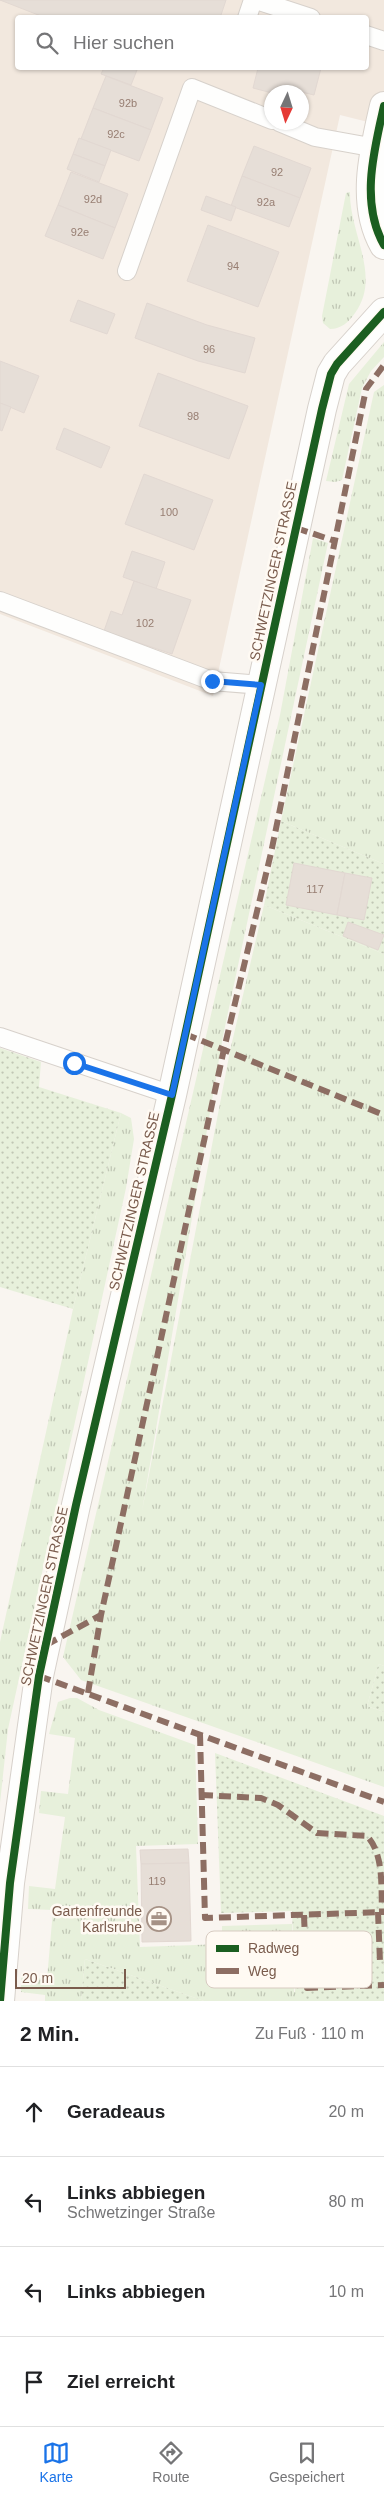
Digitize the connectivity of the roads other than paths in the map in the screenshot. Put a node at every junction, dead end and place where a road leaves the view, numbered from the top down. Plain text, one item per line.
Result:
1 (254, 0) edge
2 (248, 15) edge
3 (302, 15) edge
4 (369, 36) edge
5 (384, 41) edge
6 (384, 106) edge
7 (264, 117) edge
8 (298, 130) edge
9 (376, 148) junction
10 (384, 245) edge
11 (127, 272) dead end
12 (384, 312) edge
13 (0, 601) edge
14 (261, 685) junction
15 (0, 1037) edge
16 (172, 1095) junction
17 (0, 2001) edge

1 - 2 lane
1 - 3 lane
4 - 5 lane
6 - 9 street
7 - 11 lane
8 - 9 lane
9 - 10 street
12 - 14 street, SCHWETZINGER STRASSE
13 - 14 lane
14 - 16 street, SCHWETZINGER STRASSE
15 - 16 lane
16 - 17 street, SCHWETZINGER STRASSE

